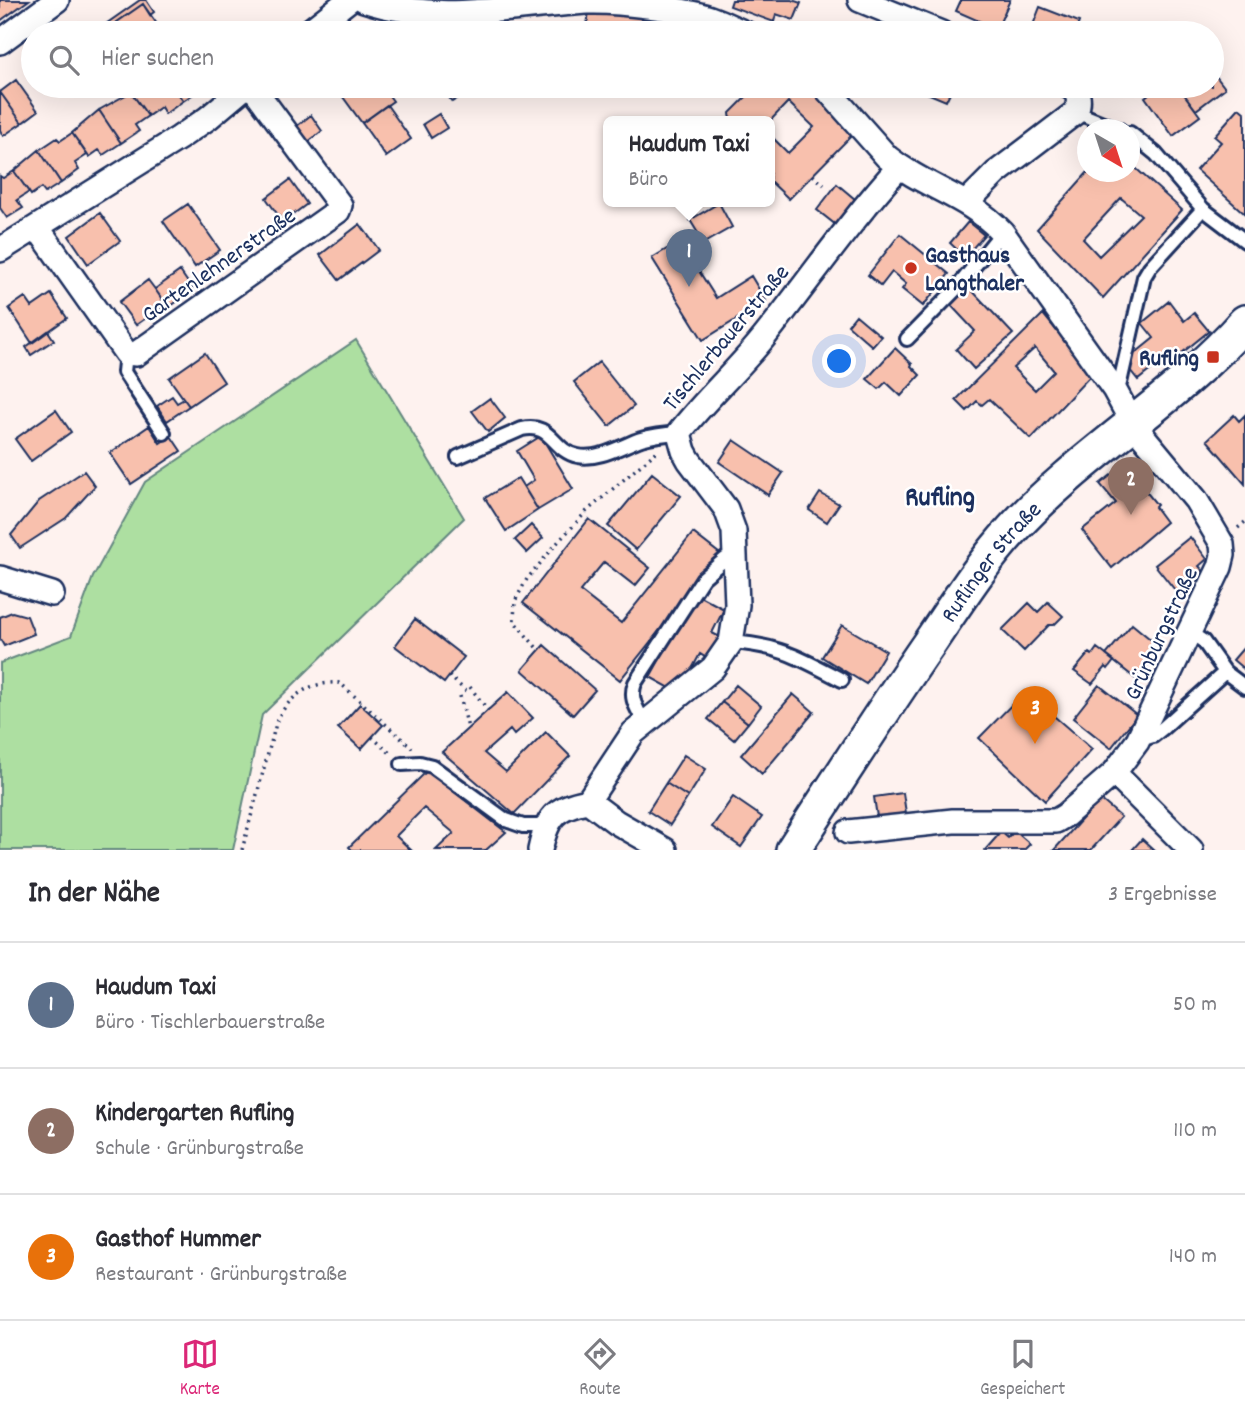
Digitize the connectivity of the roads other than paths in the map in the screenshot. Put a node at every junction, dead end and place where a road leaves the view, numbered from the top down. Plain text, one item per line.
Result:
1 (57, 0) edge
2 (348, 0) edge
3 (364, 0) edge
4 (860, 0) edge
5 (650, 4) edge
6 (28, 21) edge
7 (322, 21) edge
8 (712, 21) edge
9 (912, 21) edge
10 (21, 27) edge
11 (0, 42) edge
12 (232, 98) edge
13 (261, 98) edge
14 (835, 98) edge
15 (1078, 98) edge
16 (1076, 112) junction
17 (1093, 119) edge
18 (1140, 142) edge
19 (899, 167) junction
20 (967, 202) junction
21 (1203, 209) junction
22 (37, 228) junction
23 (1002, 232) junction
24 (1245, 241) edge
25 (0, 250) edge
26 (1245, 322) edge
27 (906, 339) dead end
28 (126, 353) junction
29 (1114, 389) junction
30 (1133, 424) junction
31 (164, 433) dead end
32 (679, 433) junction
33 (458, 457) dead end
34 (737, 557) junction
35 (0, 578) edge
36 (52, 594) dead end
37 (1189, 632) junction
38 (731, 642) junction
39 (1225, 672) junction
40 (842, 680) dead end
41 (1245, 687) edge
42 (644, 722) junction
43 (1137, 741) junction
44 (402, 764) road end
45 (1114, 773) junction
46 (588, 801) junction
47 (813, 818) junction
48 (545, 826) junction
49 (851, 841) edge
50 (540, 850) edge
51 (665, 850) edge
52 (793, 850) edge
53 (1191, 850) edge

1 - 6 street
2 - 7 street
3 - 5 street
4 - 9 street
5 - 8 street
10 - 11 street
12 - 22 street
13 - 28 street, Gartenlehnerstraße
14 - 19 street, Grünburgstraße
15 - 16 street
16 - 17 lane
16 - 20 street
18 - 21 lane
19 - 20 street, Grünburgstraße
19 - 32 street, Tischlerbauerstraße
20 - 23 street, Grünburgstraße
21 - 24 lane
21 - 29 lane
22 - 25 street
22 - 28 street, Gartenlehnerstraße
23 - 27 lane
23 - 29 street, Grünburgstraße
26 - 30 street, Ruflinger Straße
28 - 31 lane
29 - 30 street, Grünburgstraße
30 - 37 street, Grünburgstraße
30 - 47 street, Ruflinger Straße
32 - 33 lane
32 - 34 street, Tischlerbauerstraße
34 - 38 street, Tischlerbauerstraße
34 - 42 lane
35 - 36 street
37 - 39 lane
37 - 43 street, Grünburgstraße
38 - 40 lane
38 - 42 street, Tischlerbauerstraße
39 - 41 lane
39 - 43 lane
42 - 46 street, Tischlerbauerstraße
43 - 45 street, Grünburgstraße
44 - 48 lane
45 - 49 street, Grünburgstraße
45 - 53 street
46 - 48 street
46 - 51 street
47 - 49 street
47 - 52 street, Ruflinger Straße
48 - 50 street

